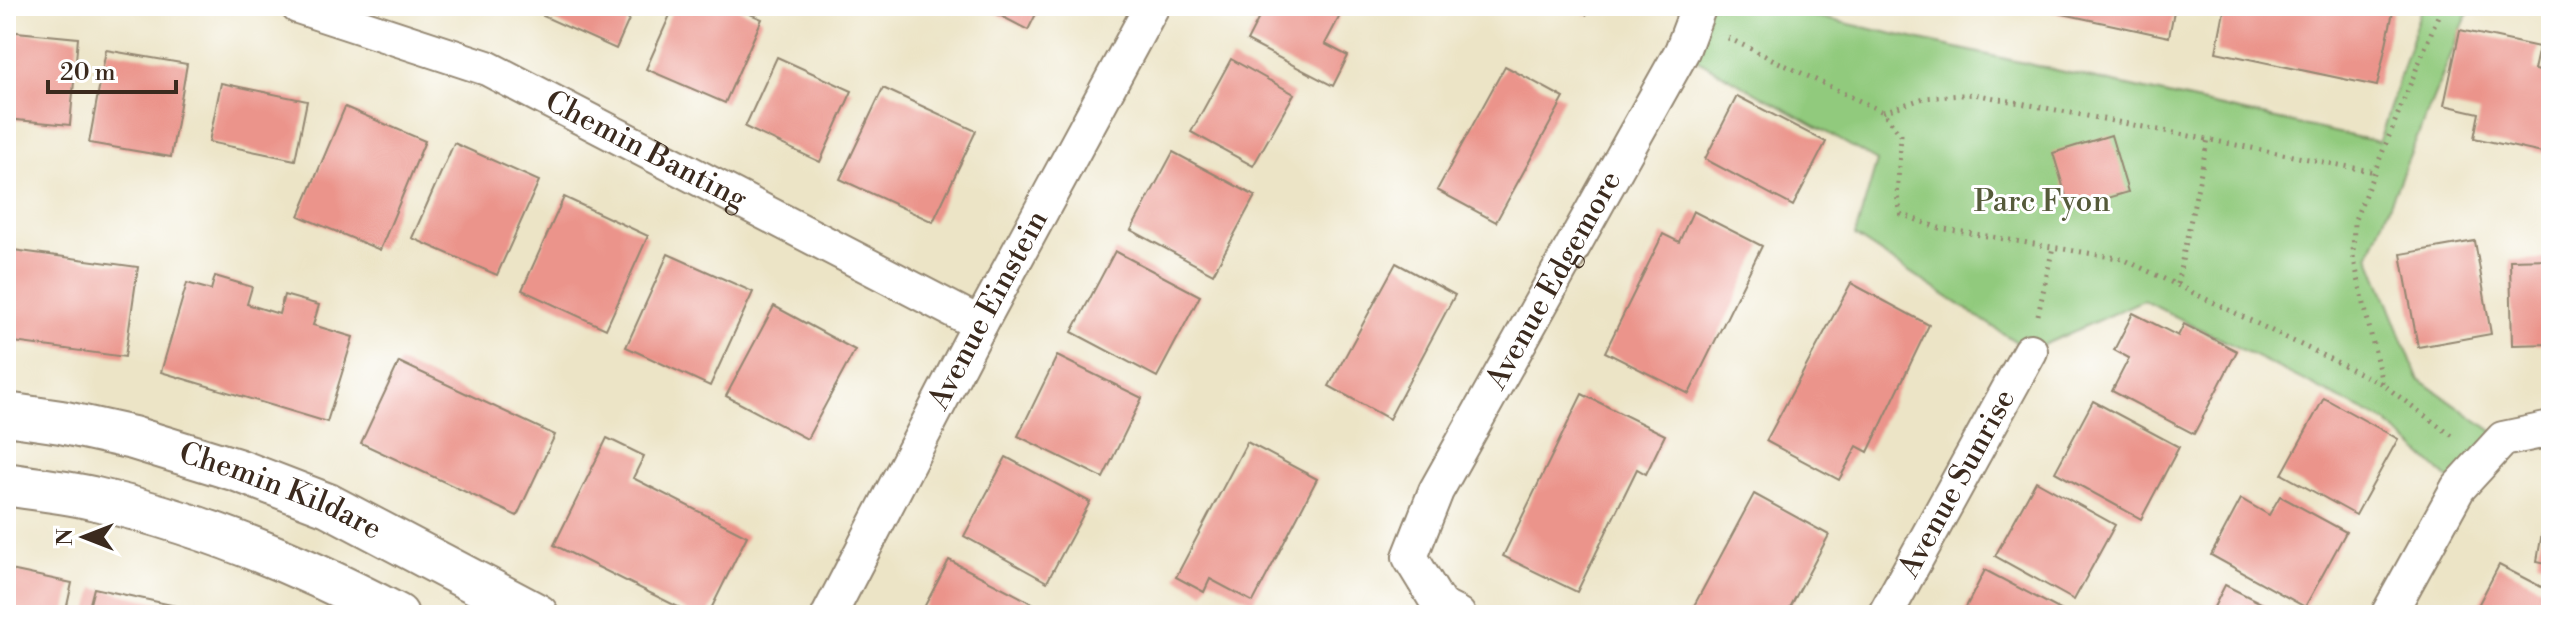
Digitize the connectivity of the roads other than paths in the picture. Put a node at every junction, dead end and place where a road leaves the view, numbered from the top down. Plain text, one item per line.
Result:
1 (298, 6) edge
2 (1152, 6) edge
3 (1696, 14) edge
4 (980, 324) junction
5 (2030, 351) road end
6 (6, 414) edge
7 (2551, 429) edge
8 (6, 484) edge
9 (397, 615) edge
10 (537, 615) edge
11 (829, 615) edge
12 (1458, 615) edge
13 (1885, 615) edge
14 (2388, 615) edge

1 - 4 street, Chemin Banting
2 - 4 street, Avenue Einstein
3 - 12 street, Avenue Edgemore
4 - 11 street, Avenue Einstein
5 - 13 street, Avenue Sunrise
6 - 10 street, Chemin Kildare
7 - 14 street
8 - 9 street, Chemin Kildare

